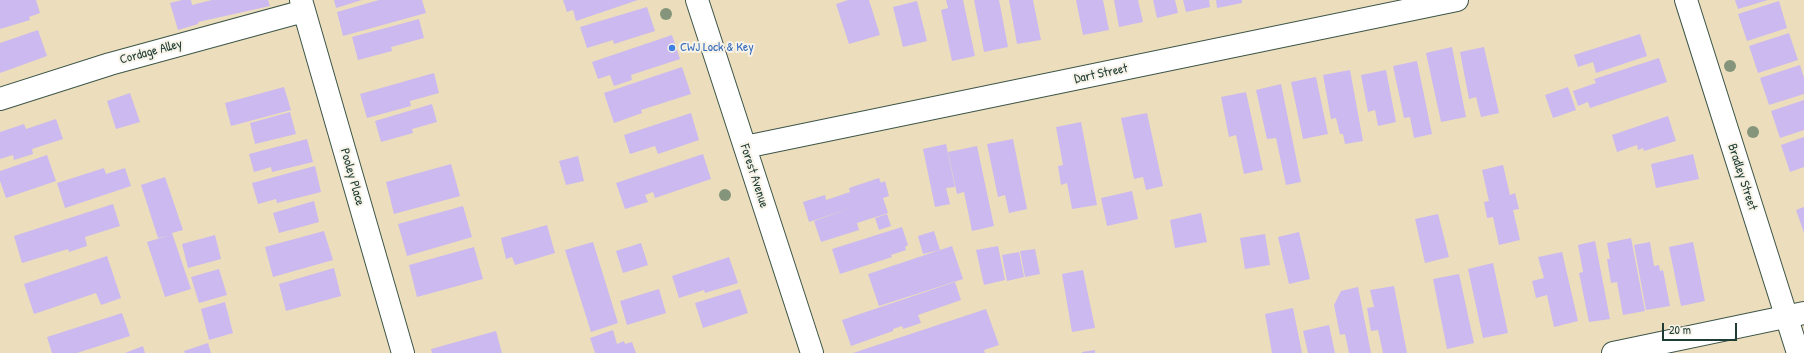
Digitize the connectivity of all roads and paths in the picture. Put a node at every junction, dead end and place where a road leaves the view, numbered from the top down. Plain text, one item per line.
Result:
1 (697, 0) edge
2 (1457, 0) edge
3 (1686, 0) edge
4 (302, 6) edge
5 (0, 99) edge
6 (745, 147) junction
7 (1795, 315) edge
8 (403, 353) edge
9 (812, 353) edge
10 (1613, 353) edge
11 (1798, 353) edge

1 - 6 street, Forest Avenue
2 - 6 street, Dart Street
3 - 7 street, Bradley Street
4 - 5 street, Cordage Alley
4 - 8 street, Pooley Place
6 - 9 street, Forest Avenue
7 - 10 street
7 - 11 street, Bradley Street

